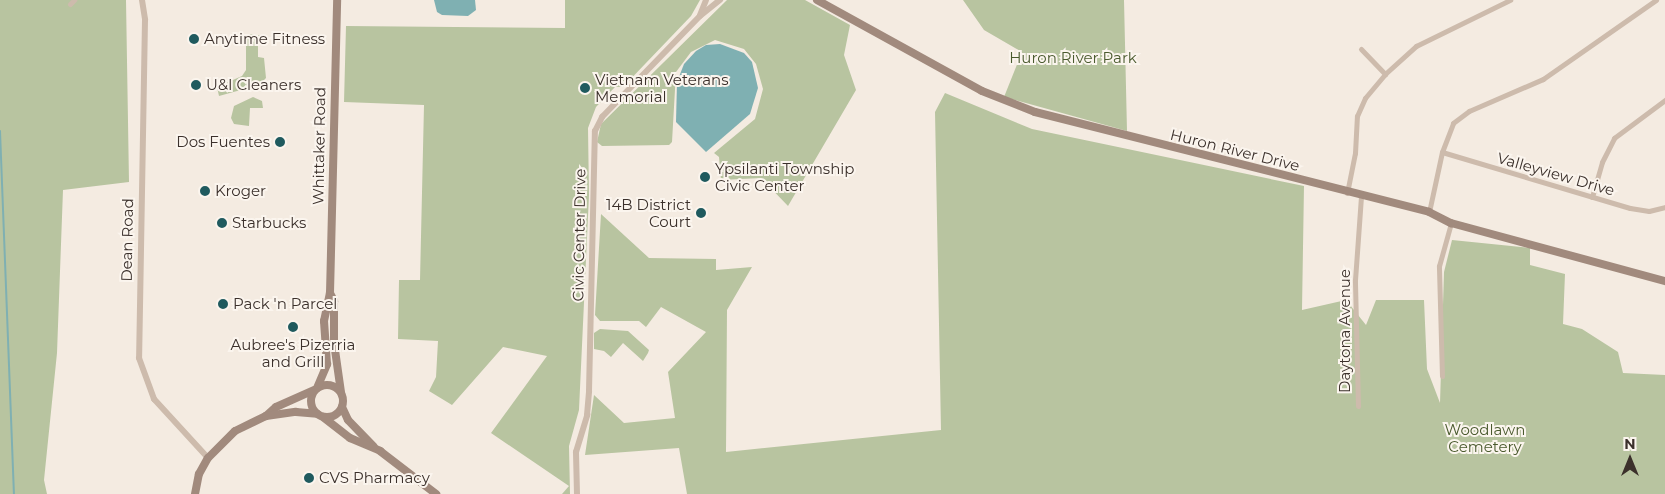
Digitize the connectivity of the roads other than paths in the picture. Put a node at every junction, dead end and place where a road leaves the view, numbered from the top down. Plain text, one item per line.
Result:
1 (142, 0) edge
2 (337, 0) edge
3 (706, 0) edge
4 (720, 0) edge
5 (816, 0) edge
6 (1510, 0) edge
7 (1656, 0) edge
8 (700, 16) junction
9 (1361, 49) dead end
10 (1385, 74) junction
11 (1665, 100) edge
12 (1442, 152) junction
13 (1347, 193) junction
14 (1362, 196) junction
15 (1592, 197) junction
16 (1665, 207) edge
17 (1429, 212) junction
18 (1451, 223) junction
19 (1665, 281) edge
20 (330, 293) junction
21 (1442, 376) dead end
22 (316, 389) junction
23 (341, 392) junction
24 (1358, 406) dead end
25 (342, 408) junction
26 (266, 416) junction
27 (320, 416) junction
28 (374, 447) junction
29 (208, 458) junction
30 (195, 494) edge
31 (436, 494) edge
32 (577, 494) edge

1 - 29 street, Dean Road
2 - 20 main road, Whittaker Road
3 - 8 street, Civic Center Drive
4 - 8 street, Civic Center Drive
5 - 13 main road, Huron River Drive
6 - 10 street
7 - 12 street
8 - 32 street, Civic Center Drive
9 - 10 street
10 - 13 street
11 - 15 street
12 - 15 street, Valleyview Drive
12 - 17 street
13 - 14 main road, Huron River Drive
14 - 17 main road, Huron River Drive
14 - 24 street, Daytona Avenue
15 - 16 street, Valleyview Drive
17 - 18 main road, Huron River Drive
18 - 19 main road, Huron River Drive
18 - 21 street
20 - 22 main road, Whittaker Road
20 - 23 main road, Whittaker Road
22 - 23 main road
22 - 26 main road
22 - 27 main road
23 - 25 main road
25 - 27 main road
25 - 28 main road
26 - 27 main road
26 - 29 main road
27 - 28 main road
28 - 31 main road
29 - 30 main road

